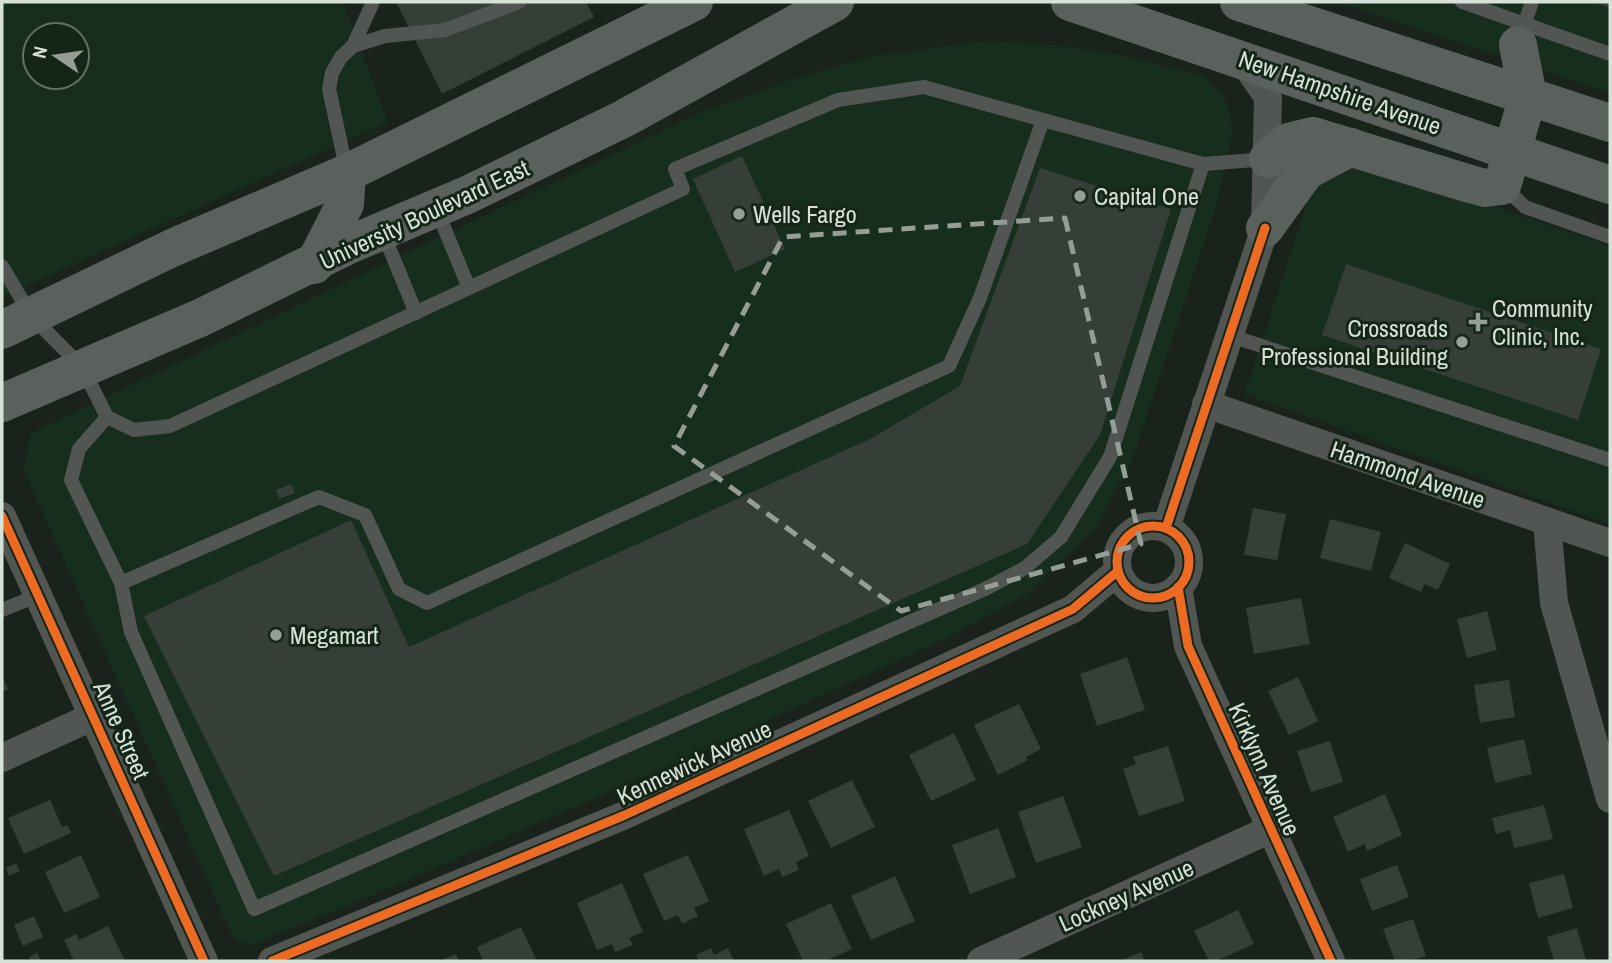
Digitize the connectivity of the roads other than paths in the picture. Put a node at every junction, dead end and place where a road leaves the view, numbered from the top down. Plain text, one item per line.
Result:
1 (373, 2) edge
2 (519, 2) edge
3 (694, 2) edge
4 (835, 2) edge
5 (1070, 2) edge
6 (1462, 2) edge
7 (1532, 2) edge
8 (1259, 5) edge
9 (1521, 35) junction
10 (353, 46) junction
11 (1610, 54) edge
12 (1241, 58) junction
13 (1491, 84) junction
14 (1528, 96) junction
15 (1043, 120) junction
16 (1610, 123) edge
17 (1470, 136) junction
18 (1351, 147) junction
19 (1268, 159) junction
20 (1404, 163) junction
21 (1203, 164) junction
22 (1507, 169) junction
23 (348, 173) junction
24 (1610, 185) edge
25 (436, 208) junction
26 (1265, 228) junction
27 (382, 232) junction
28 (1610, 237) edge
29 (314, 265) junction
30 (2, 266) edge
31 (469, 288) junction
32 (416, 313) junction
33 (17, 324) edge
34 (1228, 335) junction
35 (82, 367) junction
36 (2, 403) edge
37 (1206, 404) junction
38 (107, 416) junction
39 (1610, 460) edge
40 (2, 516) edge
41 (1547, 523) junction
42 (1166, 528) junction
43 (1610, 543) edge
44 (1118, 571) junction
45 (121, 583) junction
46 (1178, 587) junction
47 (38, 595) junction
48 (2, 610) edge
49 (94, 716) junction
50 (2, 758) edge
51 (1610, 799) edge
52 (1271, 829) junction
53 (205, 961) edge
54 (272, 961) edge
55 (981, 961) edge
56 (1331, 961) edge

1 - 10 lane
2 - 10 lane
3 - 23 main road
4 - 25 main road, University Boulevard East
5 - 12 main road, New Hampshire Avenue
6 - 9 lane
7 - 9 lane
8 - 13 main road
9 - 11 lane
9 - 13 main road
9 - 14 main road
10 - 23 lane
12 - 17 main road, New Hampshire Avenue
12 - 19 street
13 - 14 main road
13 - 17 main road
14 - 16 main road
14 - 22 main road
15 - 21 lane
15 - 31 lane
15 - 45 lane
17 - 20 main road
17 - 22 main road, New Hampshire Avenue
18 - 19 main road
18 - 20 main road
18 - 26 main road
19 - 21 lane
19 - 26 street
20 - 22 main road
21 - 45 lane
22 - 24 main road, New Hampshire Avenue
22 - 28 lane
23 - 29 main road
23 - 33 main road
25 - 27 main road, University Boulevard East
25 - 31 lane
26 - 34 street
27 - 29 main road, University Boulevard East
27 - 32 lane
29 - 35 main road, University Boulevard East
30 - 33 lane
31 - 32 lane
32 - 38 lane
33 - 35 lane
34 - 37 street
34 - 39 lane
35 - 36 main road, University Boulevard East
35 - 38 lane
37 - 41 street, Hammond Avenue
37 - 42 street
38 - 45 lane
40 - 47 street, Anne Street
41 - 43 street, Hammond Avenue
41 - 51 street
42 - 44 street
42 - 46 street
44 - 46 street
44 - 54 street, Kennewick Avenue
46 - 52 street, Kirklynn Avenue
47 - 48 lane
47 - 49 street, Anne Street
49 - 50 street
49 - 53 street, Anne Street
52 - 55 street, Lockney Avenue
52 - 56 street, Kirklynn Avenue

